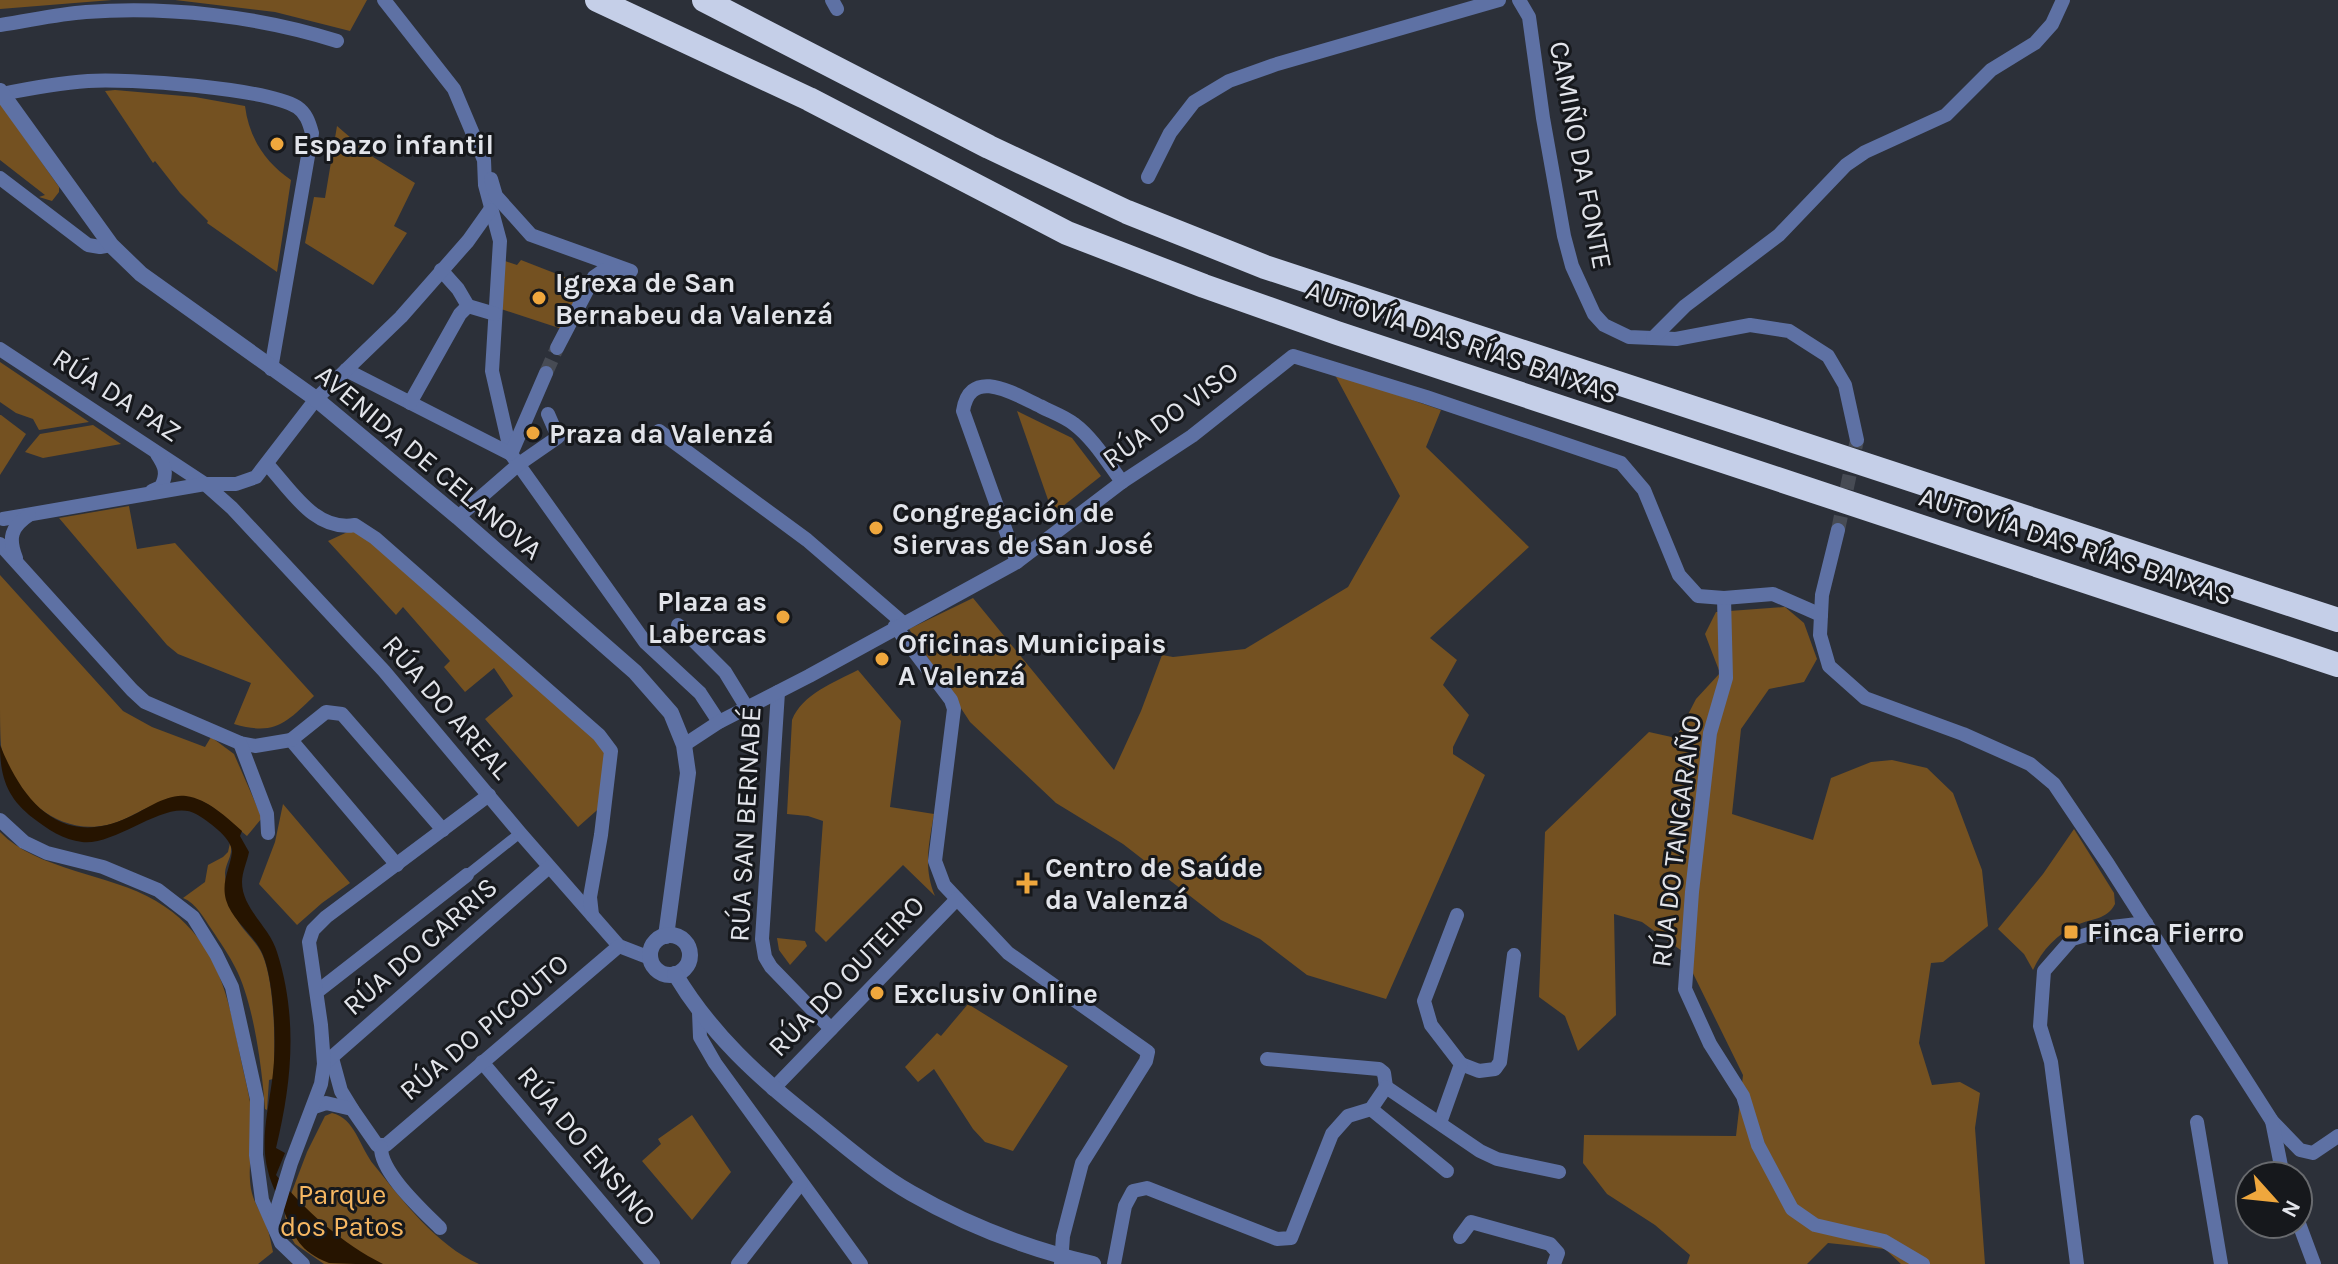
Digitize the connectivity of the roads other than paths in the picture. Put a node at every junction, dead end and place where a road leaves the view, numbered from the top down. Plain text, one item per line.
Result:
1 (384, 0) edge
2 (597, 0) edge
3 (704, 0) edge
4 (1499, 0) edge
5 (1519, 0) edge
6 (2063, 0) edge
7 (0, 25) edge
8 (337, 41) dead end
9 (1, 92) edge
10 (484, 160) junction
11 (1148, 177) dead end
12 (0, 178) edge
13 (490, 210) junction
14 (111, 245) junction
15 (441, 270) junction
16 (468, 306) junction
17 (495, 314) junction
18 (1653, 338) junction
19 (557, 348) tunnel mouth
20 (0, 349) edge
21 (271, 369) junction
22 (346, 370) junction
23 (546, 373) tunnel mouth
24 (316, 399) junction
25 (410, 403) junction
26 (548, 414) dead end
27 (659, 431) dead end
28 (1857, 440) tunnel mouth
29 (154, 450) junction
30 (515, 459) junction
31 (267, 464) junction
32 (1122, 482) junction
33 (205, 484) junction
34 (147, 494) junction
35 (31, 513) junction
36 (458, 517) junction
37 (1, 522) edge
38 (1838, 530) tunnel mouth
39 (0, 544) edge
40 (1017, 562) junction
41 (24, 572) junction
42 (1724, 598) junction
43 (1821, 615) junction
44 (2338, 620) edge
45 (899, 624) junction
46 (678, 625) dead end
47 (2338, 665) edge
48 (778, 692) junction
49 (747, 708) junction
50 (719, 722) junction
51 (291, 740) junction
52 (240, 743) junction
53 (684, 745) junction
54 (489, 795) junction
55 (0, 820) edge
56 (443, 830) junction
57 (268, 833) dead end
58 (520, 833) junction
59 (397, 865) junction
60 (549, 867) junction
61 (467, 875) joint
62 (957, 899) junction
63 (592, 915) junction
64 (1457, 915) dead end
65 (2146, 923) junction
66 (666, 936) junction
67 (619, 946) junction
68 (1514, 955) dead end
69 (650, 958) junction
70 (675, 974) junction
71 (318, 991) junction
72 (699, 1012) junction
73 (831, 1029) junction
74 (1267, 1059) dead end
75 (328, 1061) junction
76 (482, 1062) junction
77 (1461, 1064) junction
78 (1386, 1087) junction
79 (773, 1089) junction
80 (314, 1107) junction
81 (352, 1109) junction
82 (1371, 1109) junction
83 (2272, 1121) junction
84 (2197, 1122) dead end
85 (1440, 1123) junction
86 (2338, 1136) edge
87 (381, 1147) junction
88 (2280, 1160) edge
89 (1447, 1171) dead end
90 (1559, 1172) dead end
91 (801, 1183) junction
92 (273, 1222) junction
93 (440, 1228) dead end
94 (1460, 1237) dead end
95 (2305, 1240) edge
96 (1061, 1260) edge
97 (2220, 1261) edge
98 (740, 1263) edge
99 (303, 1264) edge
100 (653, 1264) edge
101 (861, 1264) edge
102 (1093, 1264) edge
103 (1114, 1264) edge
104 (1554, 1264) edge
105 (1923, 1264) edge
106 (2077, 1264) edge
107 (2204, 1264) edge
108 (2314, 1264) edge

1 - 10 street
2 - 47 highway, AUTOVÍA DAS RÍAS BAIXAS
3 - 44 highway, AUTOVÍA DAS RÍAS BAIXAS
4 - 11 street
5 - 18 street, CAMIÑO DA FONTE
6 - 18 street
7 - 8 street
9 - 14 street, AVENIDA DE CELANOVA
9 - 21 street
10 - 13 street
10 - 19 street
12 - 14 street
13 - 15 street
13 - 17 street
14 - 21 street, AVENIDA DE CELANOVA
15 - 16 street
15 - 22 street
16 - 17 street
16 - 25 street
17 - 30 street
18 - 28 street, CAMIÑO DA FONTE
20 - 29 street, RÚA DA PAZ
21 - 24 street, AVENIDA DE CELANOVA
22 - 24 street
22 - 25 street
23 - 30 street
24 - 31 street
24 - 36 street, AVENIDA DE CELANOVA
25 - 30 street
26 - 30 street
27 - 45 street
29 - 33 street, RÚA DA PAZ
29 - 34 street
30 - 36 street
30 - 50 street
31 - 33 street
31 - 63 street
32 - 40 street, RÚA DO VISO
32 - 40 street
32 - 42 street, RÚA DO VISO
33 - 34 street
33 - 54 street, RÚA DO AREAL
34 - 35 street
35 - 37 street
35 - 41 street
36 - 53 street, AVENIDA DE CELANOVA
38 - 43 street
39 - 41 street
40 - 45 street, RÚA DO VISO
41 - 52 street
42 - 43 street
42 - 105 street, RÚA DO TANGARAÑO
43 - 65 street
45 - 48 street, RÚA DO VISO
45 - 62 street
46 - 49 street
48 - 49 street, RÚA DO VISO
48 - 73 street, RÚA SAN BERNABÉ
49 - 50 street, RÚA DO VISO
50 - 53 street, RÚA DO VISO
51 - 52 street
51 - 56 street
51 - 59 street
52 - 57 street
53 - 66 street, AVENIDA DE CELANOVA
54 - 56 street
54 - 58 street, RÚA DO AREAL
55 - 92 street
56 - 59 street
58 - 60 street, RÚA DO AREAL
58 - 61 street
59 - 71 street
60 - 63 street, RÚA DO AREAL
60 - 75 street, RÚA DO CARRIS
61 - 71 street
62 - 73 street, RÚA DO OUTEIRO
62 - 96 street
63 - 67 street, RÚA DO AREAL
64 - 77 street
65 - 83 street
65 - 106 street
66 - 69 street
66 - 70 street
67 - 69 street, RÚA DO AREAL
67 - 76 street, RÚA DO PICOUTO
68 - 77 street
69 - 70 street
70 - 72 street
71 - 75 street
72 - 79 street
72 - 91 street
73 - 79 street, RÚA DO OUTEIRO
74 - 78 street
75 - 80 street
75 - 81 street
76 - 87 street, RÚA DO PICOUTO
76 - 100 street, RÚA DO ENSINO
77 - 85 street
78 - 82 street
78 - 85 street
79 - 96 street
80 - 81 street
80 - 92 street
81 - 87 street
82 - 89 street
82 - 103 street
83 - 86 street
83 - 88 street
84 - 97 street
85 - 90 street
87 - 93 street
91 - 98 street
91 - 101 street
92 - 99 street
94 - 104 street
95 - 108 street
96 - 102 street
97 - 107 street

